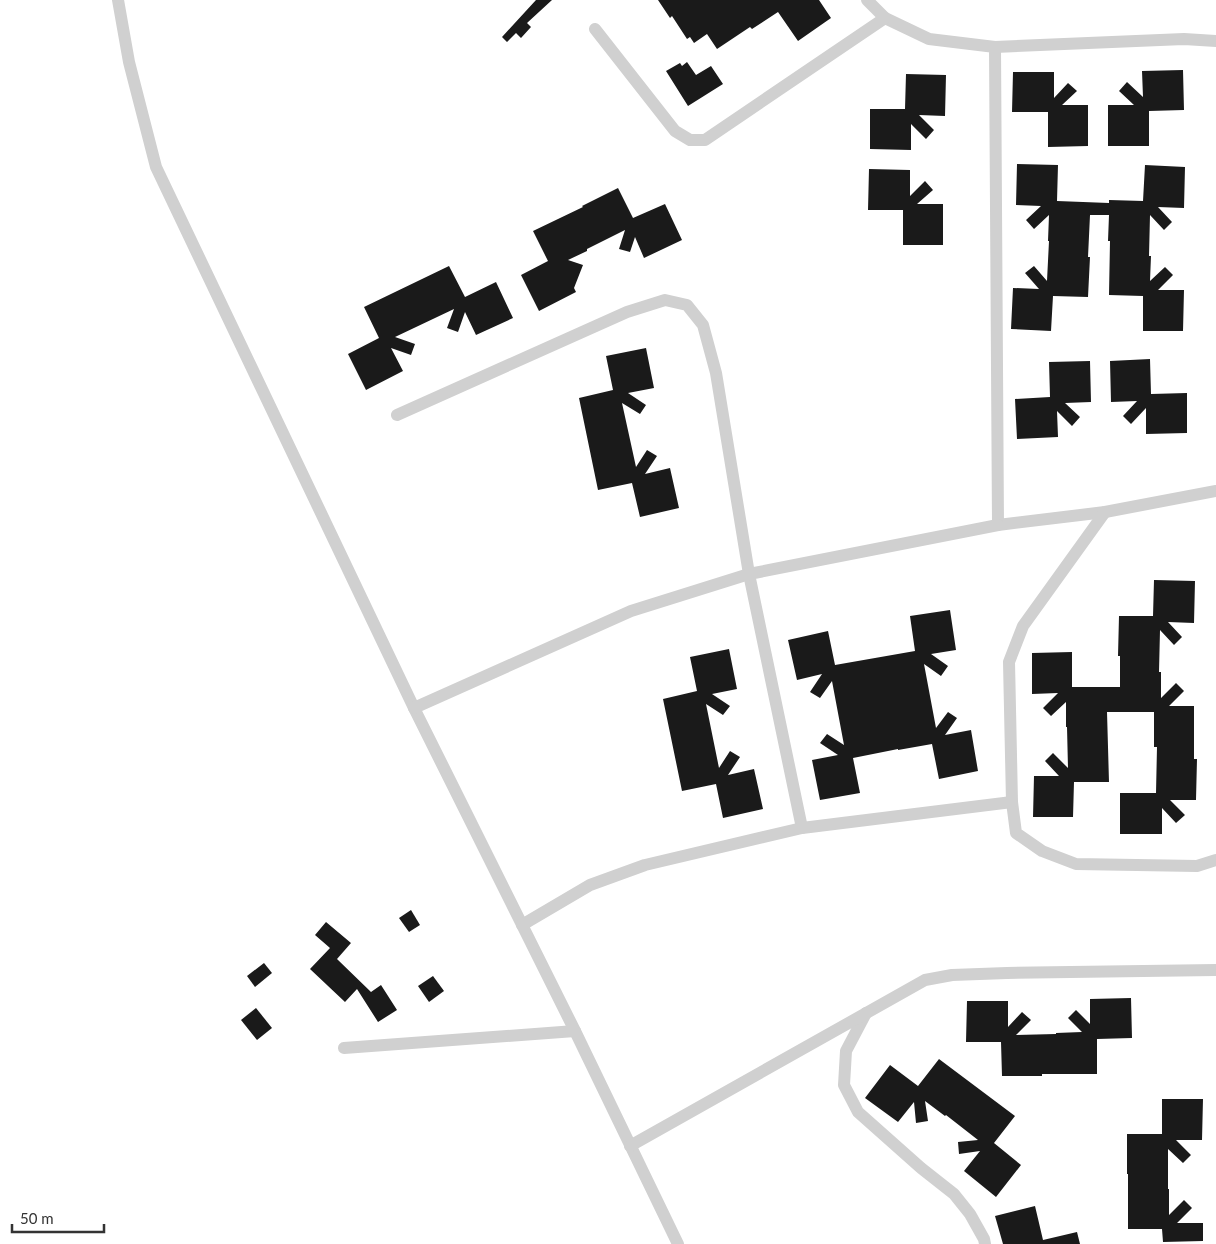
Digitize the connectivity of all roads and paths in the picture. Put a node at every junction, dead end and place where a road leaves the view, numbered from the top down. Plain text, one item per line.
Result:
1 (118, 0) edge
2 (867, 0) edge
3 (885, 18) junction
4 (595, 29) dead end
5 (1216, 41) edge
6 (995, 47) junction
7 (397, 415) dead end
8 (1216, 491) edge
9 (1105, 512) junction
10 (998, 525) junction
11 (749, 574) junction
12 (414, 708) junction
13 (1012, 802) junction
14 (802, 828) junction
15 (1216, 860) edge
16 (522, 925) junction
17 (1216, 970) edge
18 (866, 1013) junction
19 (575, 1031) junction
20 (344, 1048) dead end
21 (630, 1146) junction
22 (678, 1244) edge
23 (985, 1244) edge

1 - 12 street
2 - 3 street
3 - 4 street
3 - 6 street
5 - 6 street
6 - 10 street
7 - 11 street
8 - 9 street
9 - 10 street
9 - 13 street
10 - 11 street
11 - 12 street
11 - 14 street
12 - 16 street
13 - 14 street
13 - 15 street
14 - 16 street
16 - 19 street
17 - 18 street
18 - 21 street
18 - 23 street
19 - 20 street
19 - 21 street
21 - 22 street

